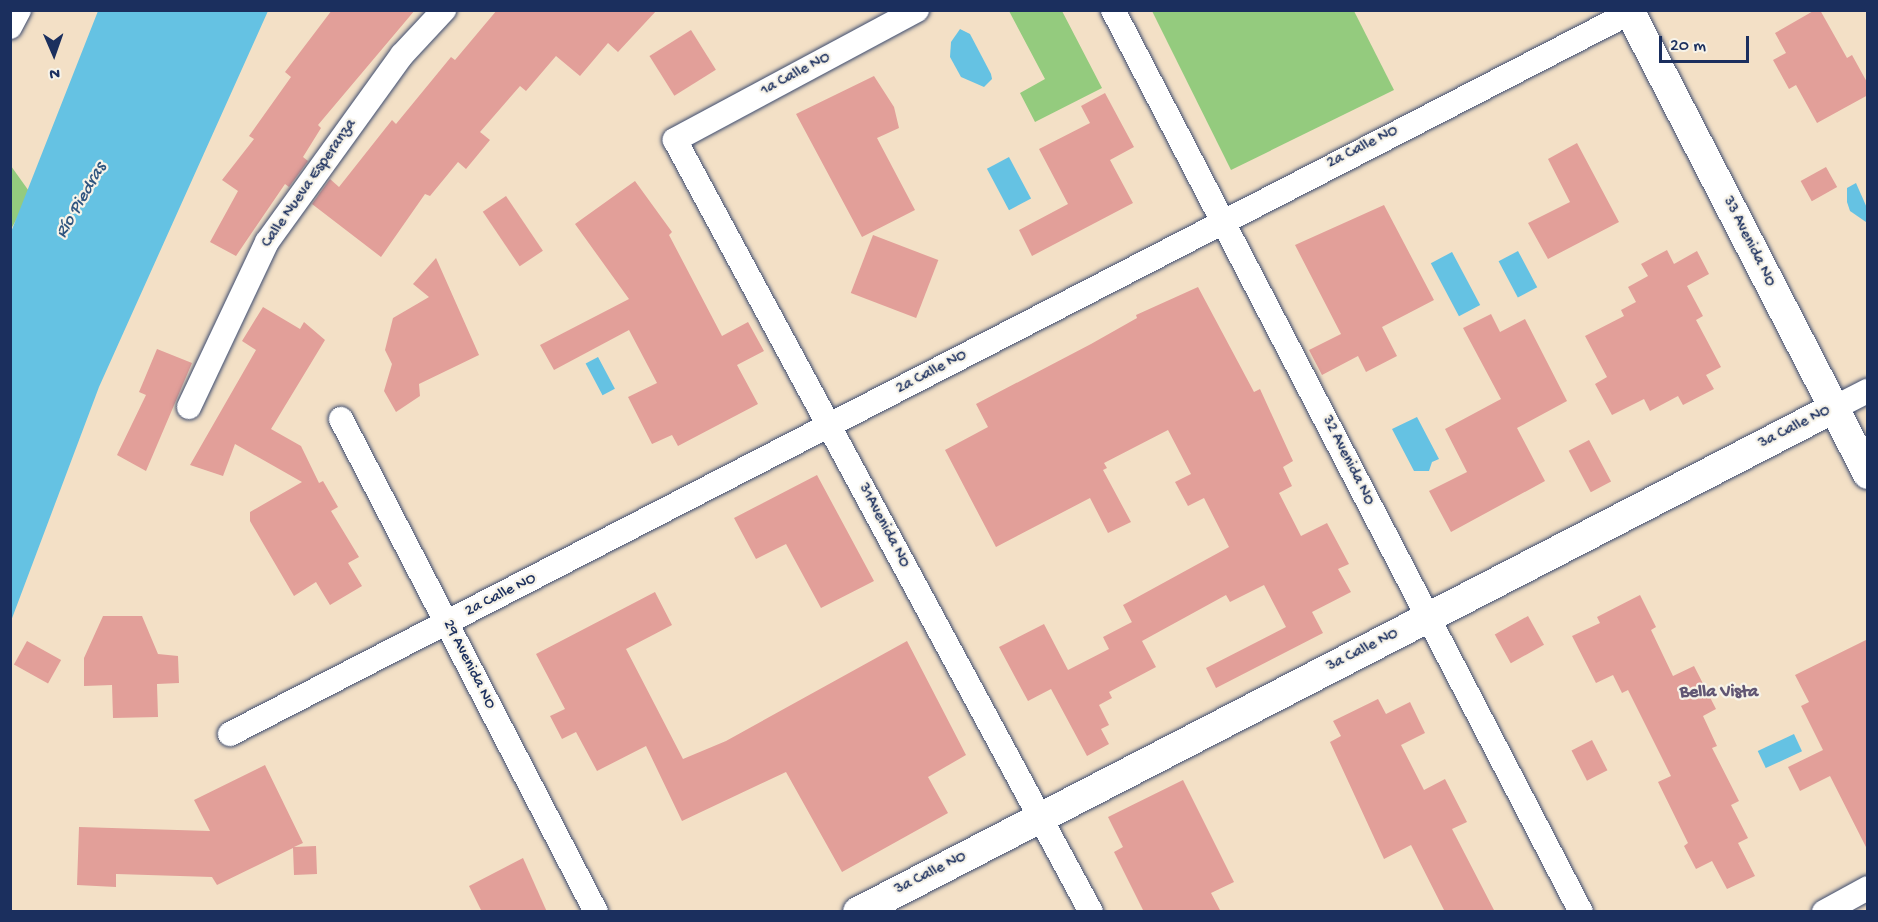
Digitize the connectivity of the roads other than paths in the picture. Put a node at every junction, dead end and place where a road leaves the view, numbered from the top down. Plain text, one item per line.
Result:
1 (19, 10) edge
2 (444, 10) edge
3 (917, 10) edge
4 (1113, 10) edge
5 (1632, 11) edge
6 (10, 27) edge
7 (675, 140) joint
8 (1222, 220) junction
9 (1868, 390) edge
10 (189, 407) dead end
11 (1834, 408) junction
12 (341, 419) dead end
13 (830, 427) junction
14 (1868, 474) edge
15 (1429, 618) junction
16 (447, 623) junction
17 (230, 734) dead end
18 (1040, 818) junction
19 (1868, 888) edge
20 (596, 912) edge
21 (858, 912) edge
22 (1091, 912) edge
23 (1581, 912) edge
24 (1824, 912) edge

1 - 6 street
2 - 10 street, Calle Nueva Esperanza
3 - 7 street, 1a Calle NO
4 - 8 street, 32 Avenida NO
5 - 8 street, 2a Calle NO
5 - 11 street, 33 Avenida NO
7 - 13 street, 31Avenida NO
8 - 13 street, 2a Calle NO
8 - 15 street, 32 Avenida NO
9 - 11 street, 3a Calle NO
11 - 14 street, 33 Avenida NO
11 - 15 street, 3a Calle NO
12 - 16 street, 29 Avenida NO
13 - 16 street, 2a Calle NO
13 - 18 street, 31Avenida NO
15 - 18 street, 3a Calle NO
15 - 23 street, 32 Avenida NO
16 - 17 street, 2a Calle NO
16 - 20 street, 29 Avenida NO
18 - 21 street, 3a Calle NO
18 - 22 street, 31Avenida NO
19 - 24 street

